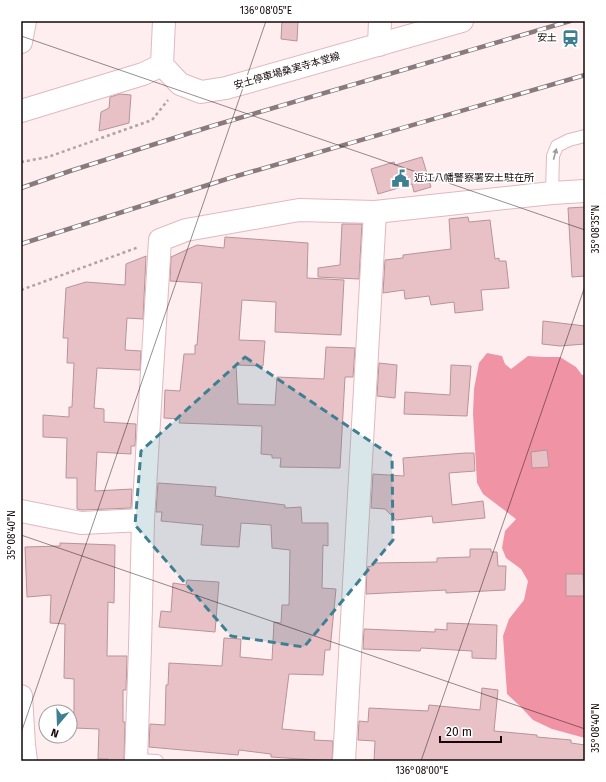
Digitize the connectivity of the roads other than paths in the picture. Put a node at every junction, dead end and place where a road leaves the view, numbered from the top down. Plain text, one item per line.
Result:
1 (25, 21) edge
2 (164, 21) edge
3 (380, 21) edge
4 (462, 21) edge
5 (21, 42) edge
6 (379, 45) junction
7 (162, 65) junction
8 (21, 110) edge
9 (585, 136) edge
10 (585, 191) edge
11 (552, 193) junction
12 (375, 212) junction
13 (21, 511) edge
14 (143, 520) junction
15 (21, 696) edge
16 (24, 750) edge
17 (143, 761) edge
18 (344, 761) edge

1 - 5 street
2 - 7 street
3 - 6 street
4 - 6 street, 安土停車場桑実寺本堂線
6 - 7 street, 安土停車場桑実寺本堂線
7 - 8 street
11 -> 9 lane
10 - 11 street
11 - 12 street
12 - 14 street
12 - 18 street
13 - 14 street
14 - 17 street
15 - 16 street

